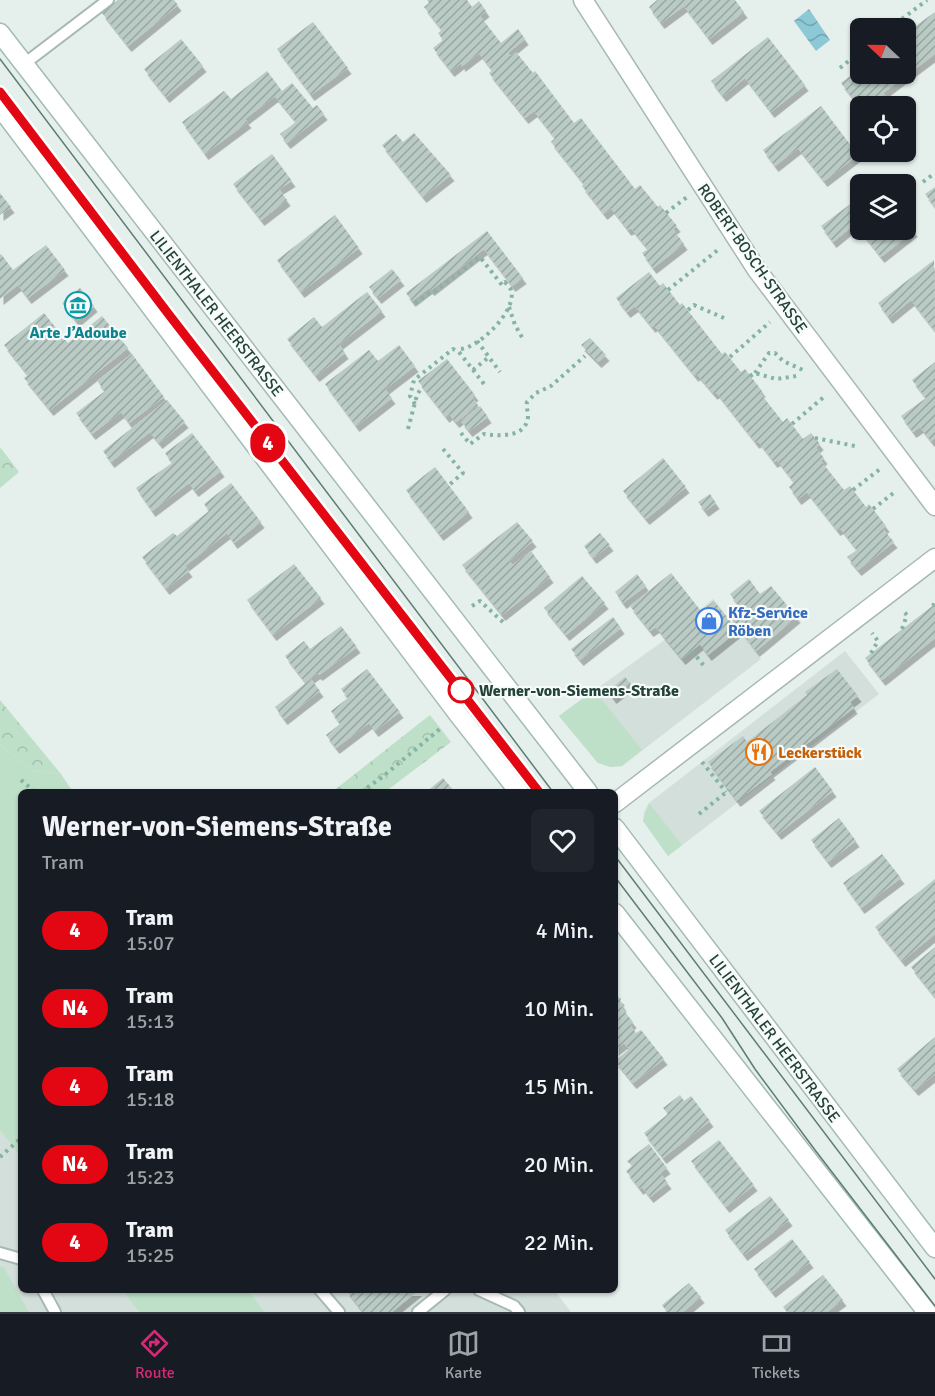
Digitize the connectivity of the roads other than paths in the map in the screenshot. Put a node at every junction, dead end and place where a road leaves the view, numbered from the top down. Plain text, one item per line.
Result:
1 (108, 0) edge
2 (584, 0) edge
3 (0, 33) edge
4 (24, 64) junction
5 (0, 107) edge
6 (935, 507) edge
7 (935, 558) edge
8 (517, 789) edge
9 (586, 789) edge
10 (618, 800) edge
11 (618, 832) edge
12 (618, 917) edge
13 (935, 1248) edge
14 (0, 1253) edge
15 (18, 1258) edge
16 (45, 1293) edge
17 (323, 1293) edge
18 (441, 1293) edge
19 (486, 1293) edge
20 (55, 1312) edge
21 (339, 1312) edge
22 (418, 1312) edge
23 (519, 1312) edge
24 (927, 1312) edge

1 - 4 lane
2 - 6 main road, ROBERT-BOSCH-STRASSE
3 - 4 main road, LILIENTHALER HEERSTRASSE
4 - 9 main road, LILIENTHALER HEERSTRASSE
5 - 8 main road
7 - 10 main road
11 - 13 main road, LILIENTHALER HEERSTRASSE
12 - 24 main road
14 - 15 lane
16 - 20 lane
17 - 21 lane
18 - 22 lane
19 - 23 lane

